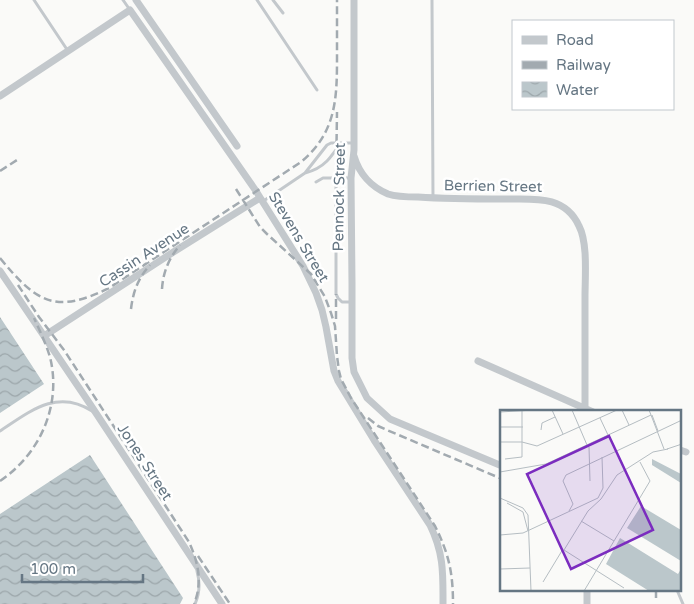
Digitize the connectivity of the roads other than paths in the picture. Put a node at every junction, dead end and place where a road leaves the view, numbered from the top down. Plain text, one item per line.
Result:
1 (34, 0) edge
2 (123, 0) edge
3 (136, 0) edge
4 (257, 0) edge
5 (273, 0) edge
6 (354, 0) edge
7 (432, 0) edge
8 (130, 10) junction
9 (283, 13) dead end
10 (68, 51) junction
11 (317, 90) dead end
12 (0, 96) edge
13 (344, 143) junction
14 (237, 146) dead end
15 (353, 147) junction
16 (305, 173) junction
17 (336, 178) junction
18 (350, 178) junction
19 (316, 182) dead end
20 (433, 198) junction
21 (261, 200) junction
22 (0, 271) edge
23 (352, 302) junction
24 (44, 336) junction
25 (478, 361) dead end
26 (585, 410) edge
27 (98, 417) junction
28 (0, 431) edge
29 (500, 465) edge
30 (189, 554) junction
31 (678, 592) edge
32 (195, 604) edge
33 (222, 604) edge
34 (444, 604) edge
35 (683, 604) edge

1 - 10 lane
2 - 8 lane
3 - 14 street
4 - 11 lane
5 - 9 lane
6 - 15 street, Pennock Street
7 - 20 lane
8 - 10 street
8 - 21 street, Stevens Street
10 - 12 street
13 - 15 lane
13 - 16 lane
13 - 16 lane
15 - 18 street, Pennock Street
15 - 20 street, Berrien Street
16 - 21 lane
17 - 18 lane
17 - 19 lane
17 - 23 lane
18 - 23 street, Pennock Street
20 - 26 street, Berrien Street
21 - 24 street, Cassin Avenue
21 - 34 street, Stevens Street
22 - 24 street, Jones Street
23 - 29 street, Pennock Street
24 - 27 street, Jones Street
25 - 26 street
27 - 28 lane
27 - 30 street, Jones Street
30 - 32 lane
30 - 33 street, Jones Street
31 - 35 lane

